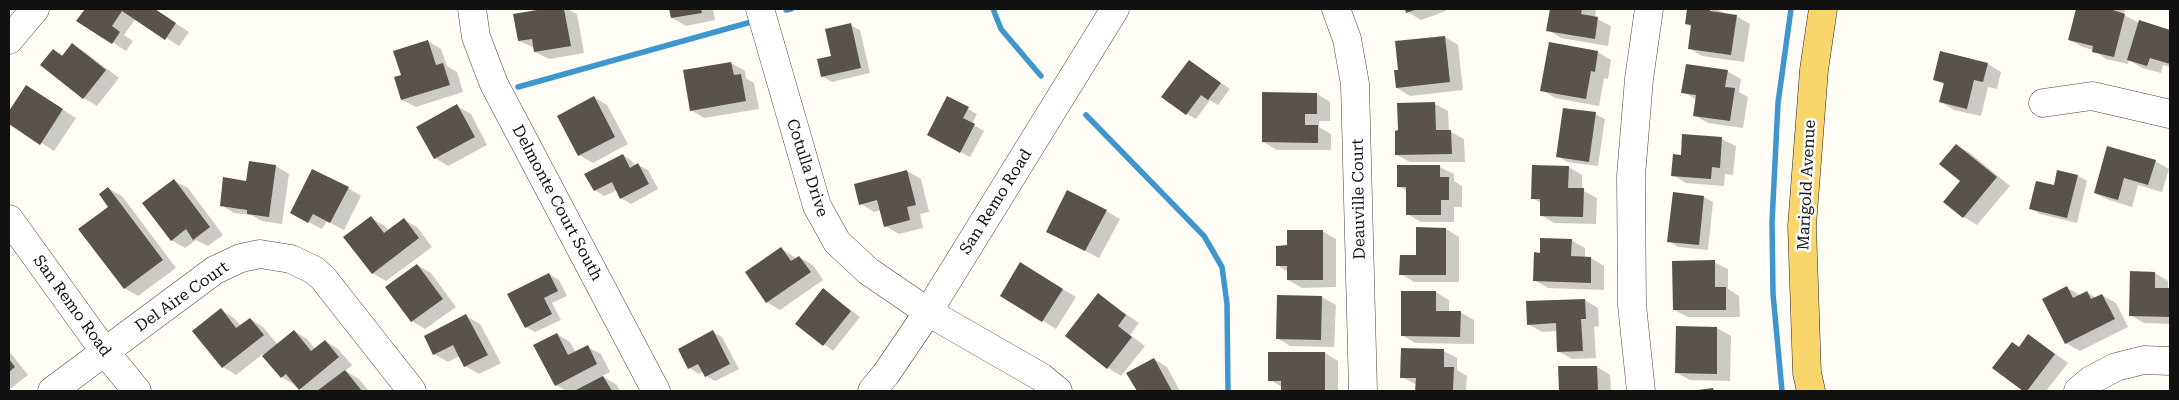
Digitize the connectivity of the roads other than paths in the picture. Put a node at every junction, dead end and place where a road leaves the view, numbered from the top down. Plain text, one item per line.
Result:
1 (35, 9) edge
2 (472, 9) edge
3 (760, 9) edge
4 (1115, 9) edge
5 (1336, 9) edge
6 (1649, 9) edge
7 (1823, 9) edge
8 (9, 40) edge
9 (2043, 103) dead end
10 (2170, 114) edge
11 (9, 219) edge
12 (928, 312) junction
13 (105, 352) junction
14 (2170, 361) edge
15 (52, 391) edge
16 (137, 391) edge
17 (412, 391) edge
18 (656, 391) edge
19 (872, 391) edge
20 (1058, 391) edge
21 (1363, 391) edge
22 (1641, 391) edge
23 (1811, 391) edge
24 (2078, 391) edge

1 - 8 street
2 - 18 street, Delmonte Court South
3 - 12 street, Cotulla Drive
4 - 12 street, San Remo Road
5 - 21 street, Deauville Court
6 - 22 street
7 - 23 main road, Marigold Avenue
9 - 10 street
11 - 13 street, San Remo Road
12 - 19 street, San Remo Road
12 - 20 street, Cotulla Drive
13 - 15 street, Del Aire Court
13 - 16 street, San Remo Road
13 - 17 street, Del Aire Court
14 - 24 street

